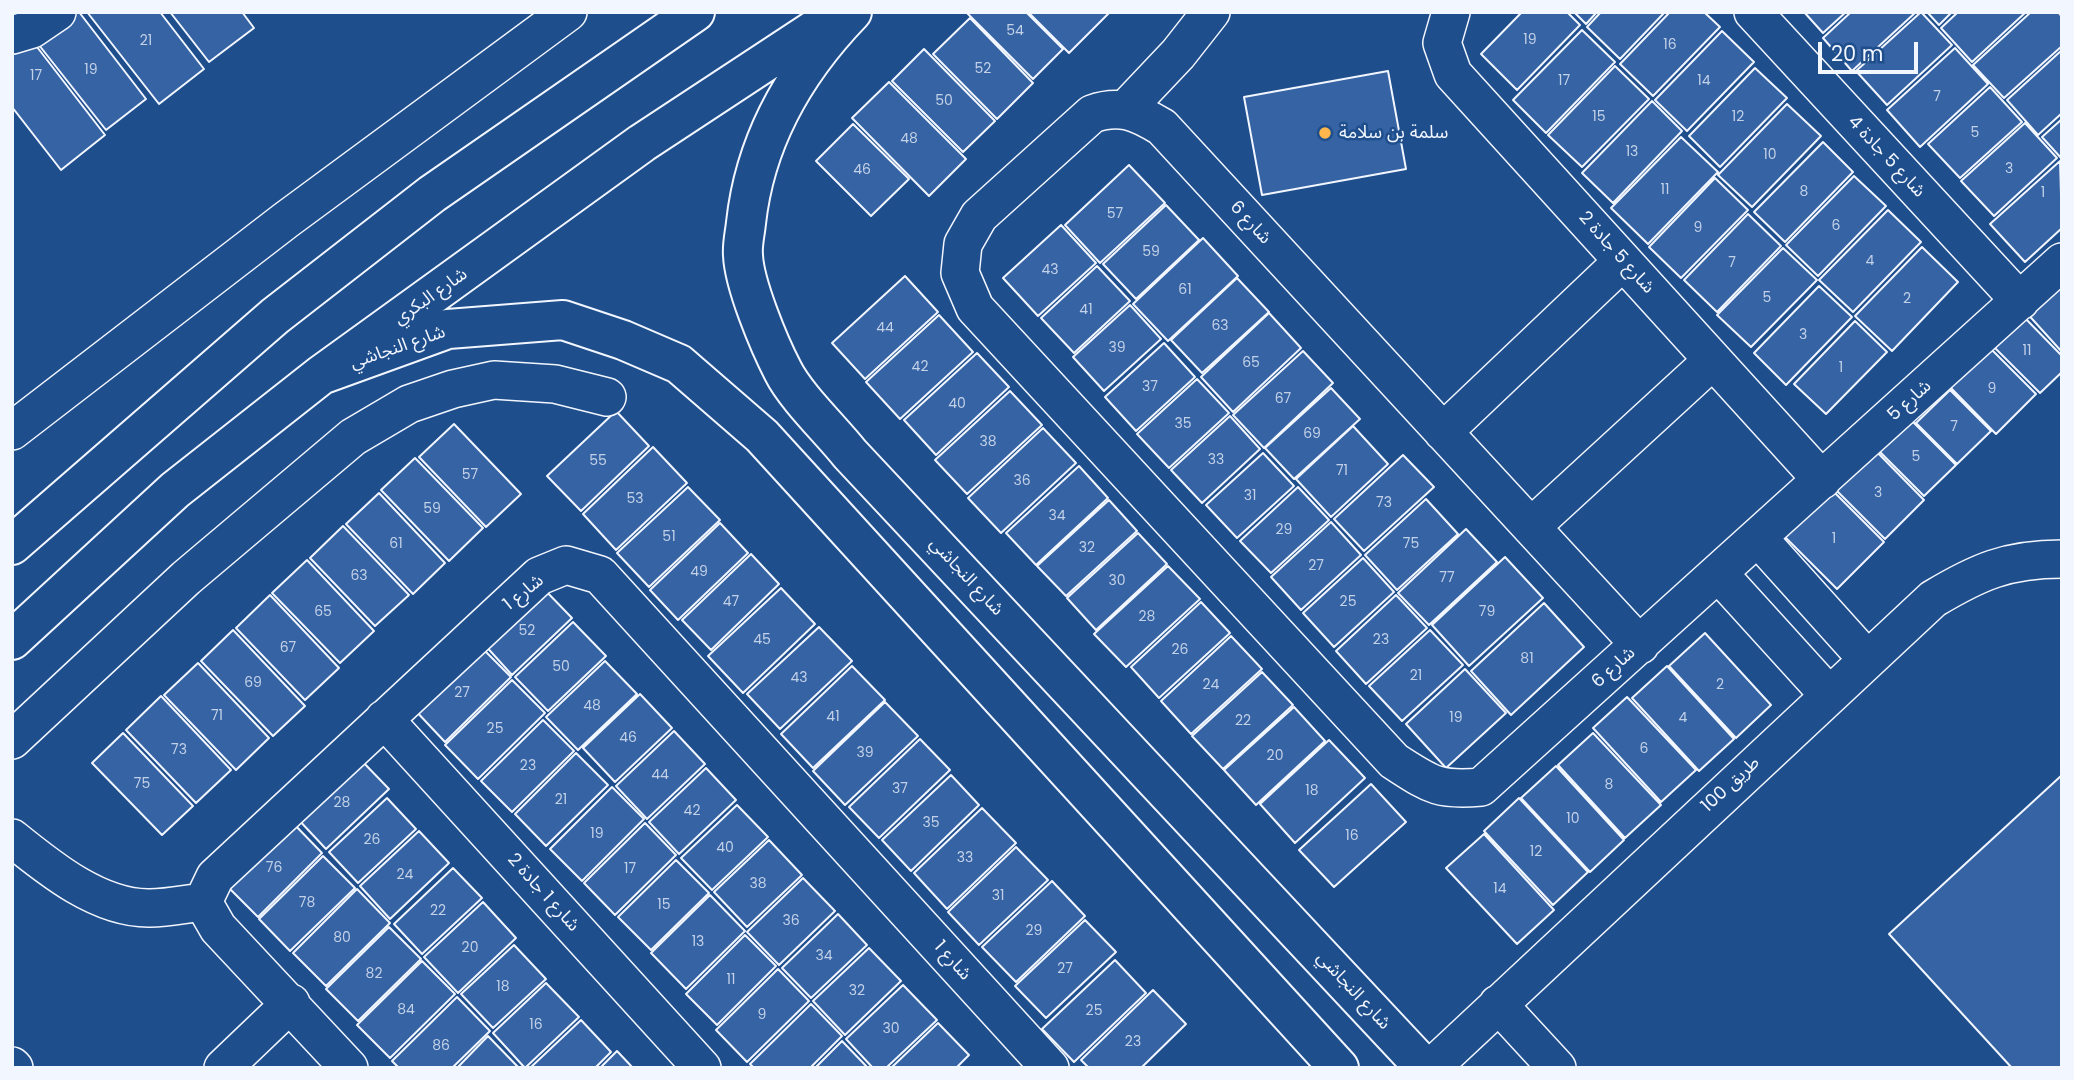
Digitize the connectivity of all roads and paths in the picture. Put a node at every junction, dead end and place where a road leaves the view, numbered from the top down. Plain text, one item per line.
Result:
1 (57, 12) edge
2 (568, 12) edge
3 (695, 12) edge
4 (841, 12) edge
5 (852, 12) edge
6 (1212, 12) edge
7 (1451, 12) edge
8 (1753, 12) edge
9 (12, 35) edge
10 (1125, 110) junction
11 (1623, 261) junction
12 (2062, 262) edge
13 (2020, 301) junction
14 (1713, 360) junction
15 (321, 375) junction
16 (607, 397) dead end
17 (12, 431) edge
18 (1443, 432) junction
19 (1822, 480) junction
20 (1531, 527) junction
21 (1759, 539) junction
22 (12, 545) edge
23 (2062, 559) edge
24 (1719, 575) junction
25 (12, 640) edge
26 (1640, 645) junction
27 (1866, 658) junction
28 (1068, 686) junction
29 (1828, 694) junction
30 (384, 719) junction
31 (1024, 723) junction
32 (12, 740) edge
33 (12, 838) edge
34 (204, 902) junction
35 (291, 1003) junction
36 (1498, 1004) junction
37 (223, 1068) edge
38 (349, 1068) edge
39 (702, 1068) edge
40 (1049, 1068) edge
41 (1339, 1068) edge
42 (1425, 1068) edge
43 (1431, 1068) edge
44 (1557, 1068) edge

1 - 9 street
2 - 17 street
3 - 22 main road
4 - 15 main road, شارع البكري
5 - 28 main road, شارع النجاشي
6 - 10 street
7 - 11 street, شارع 5 جادة 2
8 - 13 street, شارع 5 جادة 4
10 - 18 street, شارع 6
10 - 26 street, شارع 6
11 - 14 street, شارع 5 جادة 2
11 - 18 street
12 - 13 street, شارع 5
13 - 19 street, شارع 5
14 - 19 street, شارع 5 جادة 2
14 - 20 street
15 - 25 main road, شارع البكري
15 - 31 main road, شارع النجاشي
16 - 32 street
18 - 20 street, شارع 6
19 - 21 street, شارع 5
20 - 26 street, شارع 6
21 - 24 street, شارع 5
21 - 27 street
23 - 27 street, طريق 100
24 - 26 street, شارع 5
24 - 29 street
27 - 29 street, طريق 100
28 - 31 main road
28 - 42 main road, شارع النجاشي
29 - 36 street, طريق 100
30 - 34 street, شارع 1
30 - 39 street, شارع 1 جادة 2
30 - 40 street, شارع 1
31 - 41 main road, شارع النجاشي
33 - 34 street
34 - 35 street
35 - 37 street
35 - 38 street
36 - 43 street, طريق 100
36 - 44 street

